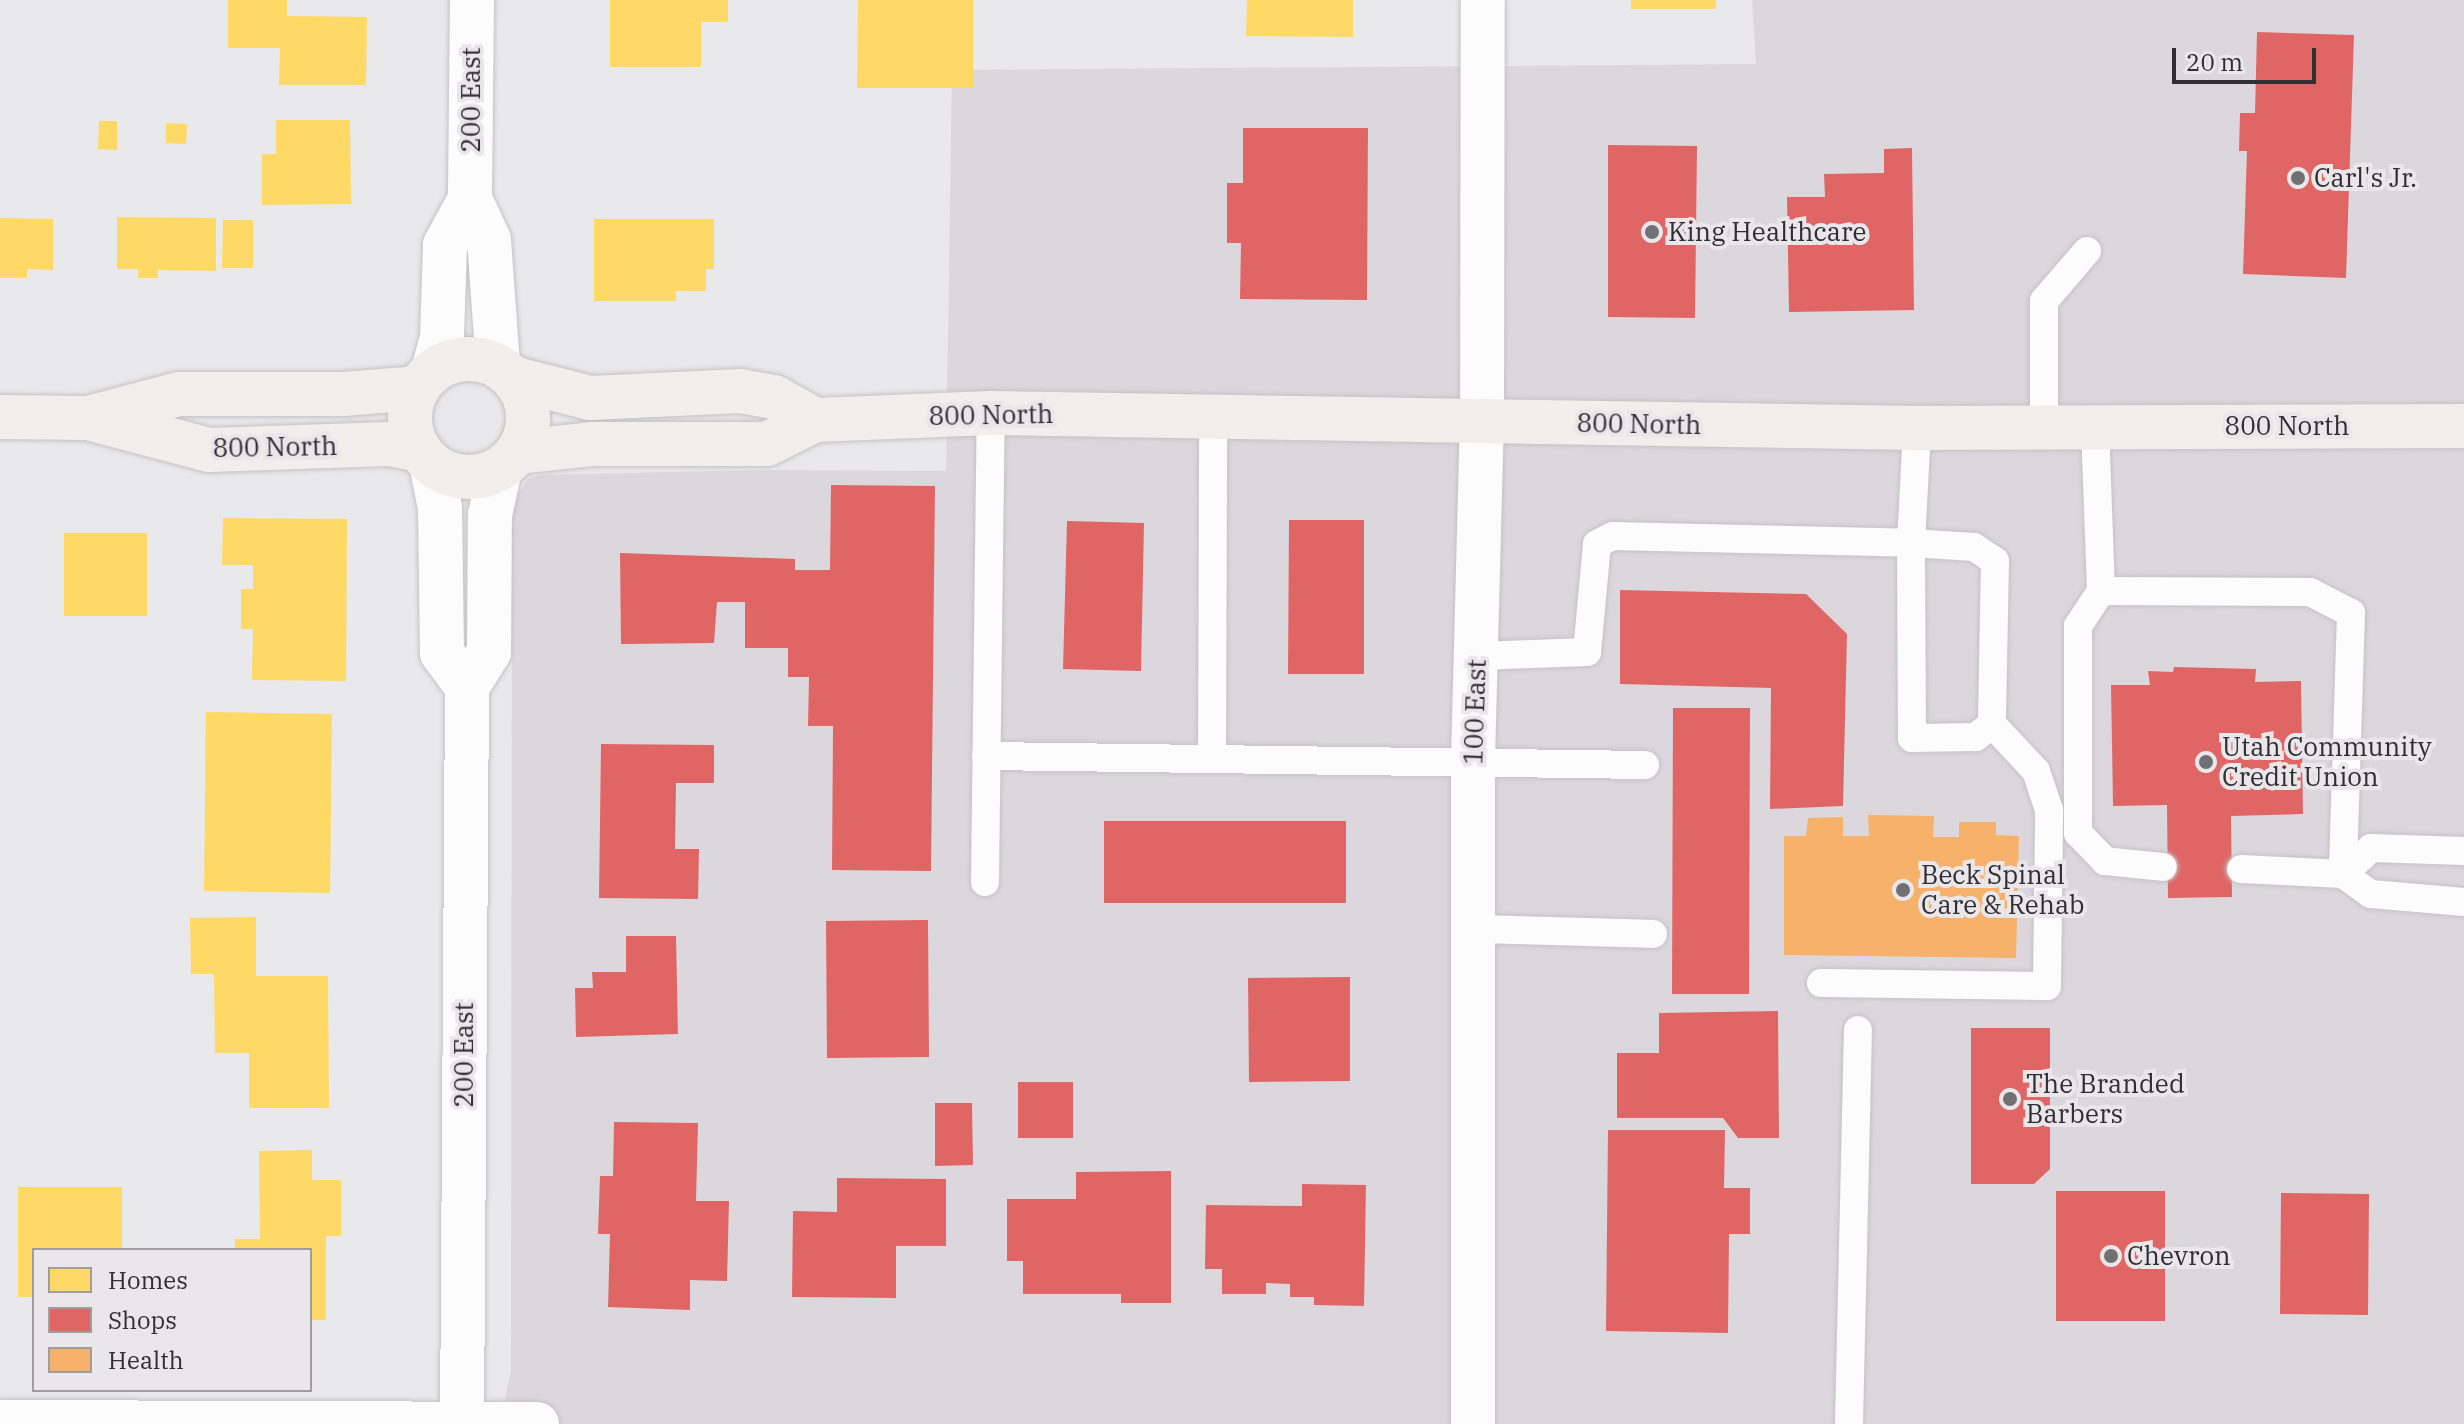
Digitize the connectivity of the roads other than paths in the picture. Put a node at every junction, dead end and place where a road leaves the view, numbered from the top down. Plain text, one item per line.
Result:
1 (472, 0) edge
2 (1483, 0) edge
3 (470, 199) junction
4 (2087, 251) dead end
5 (507, 372) junction
6 (425, 379) junction
7 (991, 413) junction
8 (0, 417) edge
9 (1213, 417) junction
10 (88, 418) junction
11 (815, 420) junction
12 (1482, 421) junction
13 (2464, 426) edge
14 (2095, 427) junction
15 (1917, 428) junction
16 (2044, 428) junction
17 (425, 457) junction
18 (509, 460) junction
19 (1911, 543) junction
20 (2101, 591) junction
21 (1477, 656) junction
22 (467, 687) junction
23 (1992, 724) junction
24 (986, 756) junction
25 (1212, 759) junction
26 (1473, 760) junction
27 (1645, 765) dead end
28 (2464, 851) edge
29 (2163, 867) dead end
30 (2241, 869) dead end
31 (2343, 874) junction
32 (985, 882) dead end
33 (2464, 902) edge
34 (1475, 929) junction
35 (1653, 934) dead end
36 (1821, 983) dead end
37 (1858, 1030) dead end
38 (0, 1422) edge
39 (462, 1424) edge
40 (537, 1424) edge
41 (1473, 1424) edge
42 (1849, 1424) edge

1 - 3 street, 200 East
2 - 12 street, 100 East
3 - 5 street, 200 East
3 - 6 street, 200 East
4 - 16 lane
5 - 6 street
5 - 11 street
5 - 18 street
6 - 10 street, 800 North
6 - 17 street
7 - 9 street, 800 North
7 - 11 street, 800 North
7 - 24 lane
8 - 10 street, 800 North
9 - 12 street, 800 North
9 - 25 lane
10 - 17 street, 800 North
11 - 18 street, 800 North
12 - 15 street, 800 North
12 - 21 street, 100 East
13 - 14 street, 800 North
14 - 16 street, 800 North
14 - 20 lane
15 - 16 street, 800 North
15 - 19 lane
17 - 18 street
17 - 22 street
18 - 22 street
19 - 21 lane
19 - 23 lane
19 - 23 lane
20 - 29 lane
20 - 31 lane
21 - 26 street, 100 East
22 - 39 street, 200 East
23 - 36 lane
24 - 25 lane
24 - 32 lane
25 - 26 lane
26 - 27 lane
26 - 34 street, 100 East
28 - 31 lane
30 - 31 lane
31 - 33 lane
34 - 35 lane
34 - 41 street, 100 East
37 - 42 lane
38 - 39 street
39 - 40 street

